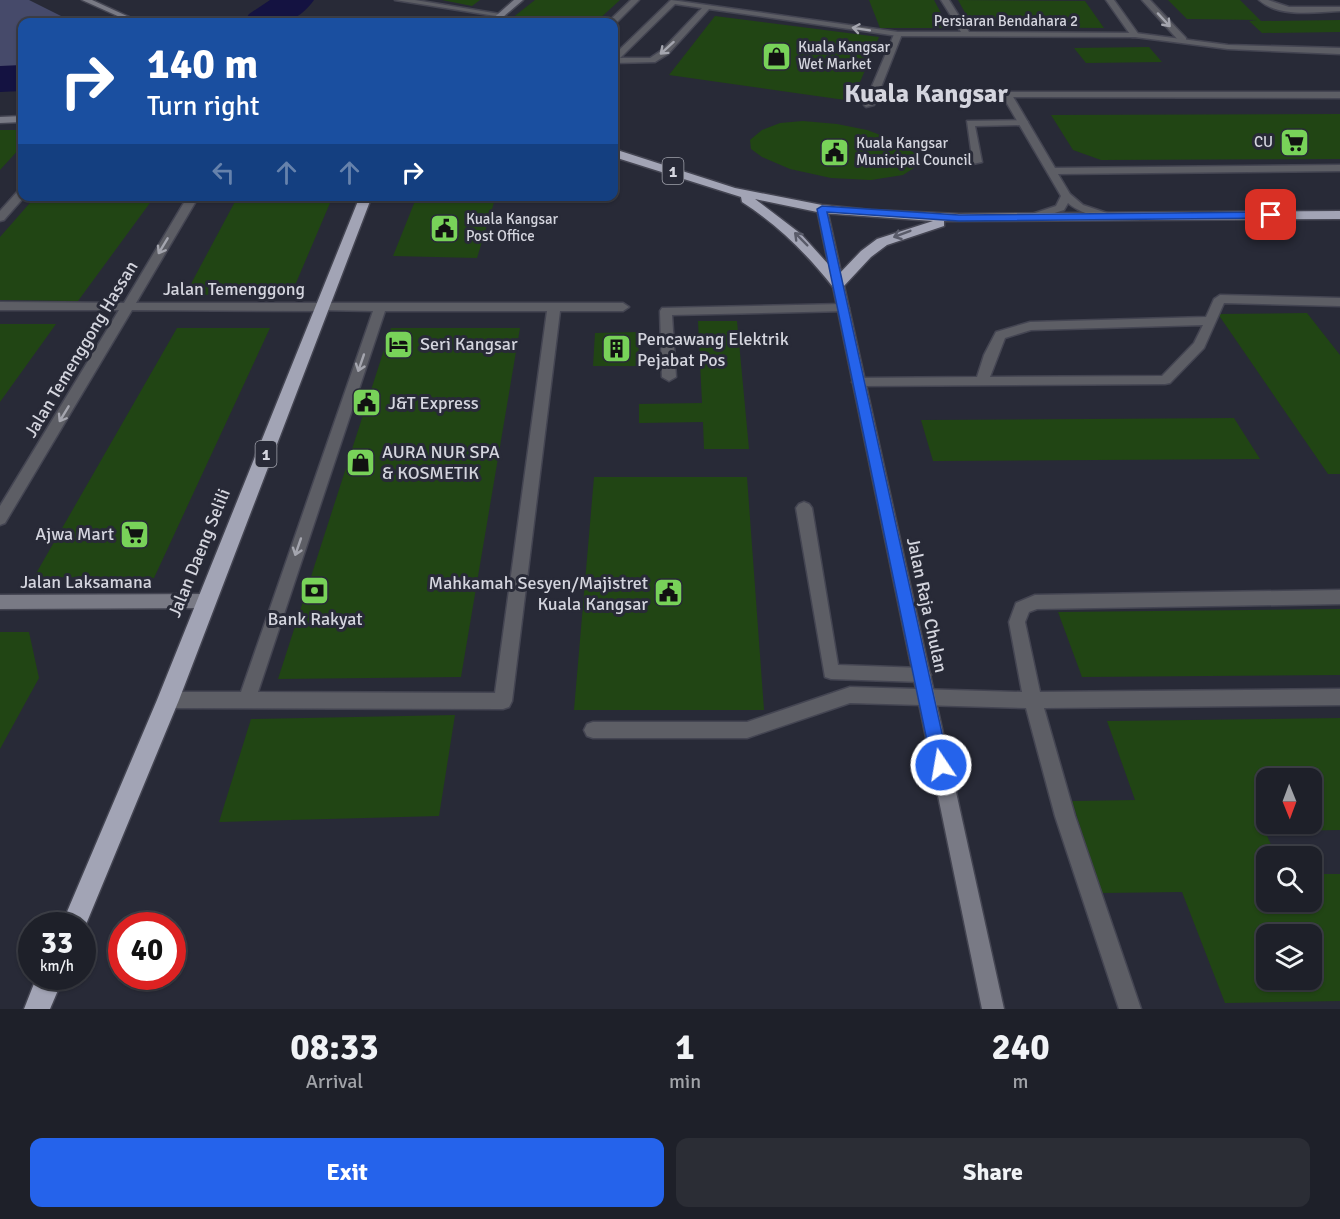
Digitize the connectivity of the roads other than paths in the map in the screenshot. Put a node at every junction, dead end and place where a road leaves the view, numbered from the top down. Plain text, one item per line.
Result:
1 (86, 0) edge
2 (399, 0) edge
3 (519, 0) edge
4 (635, 0) edge
5 (945, 0) edge
6 (1110, 0) edge
7 (1146, 0) edge
8 (1263, 0) edge
9 (675, 1) edge
10 (707, 7) junction
11 (1340, 9) edge
12 (502, 15) junction
13 (127, 18) edge
14 (498, 18) edge
15 (616, 18) edge
16 (898, 34) junction
17 (966, 34) junction
18 (1135, 35) junction
19 (1183, 40) junction
20 (1340, 51) edge
21 (618, 56) edge
22 (618, 60) edge
23 (1340, 95) edge
24 (869, 105) dead end
25 (18, 119) edge
26 (0, 120) edge
27 (1023, 122) junction
28 (618, 154) edge
29 (977, 162) dead end
30 (1340, 168) edge
31 (1052, 171) junction
32 (732, 191) junction
33 (1066, 196) junction
34 (18, 198) edge
35 (191, 201) edge
36 (364, 201) edge
37 (822, 209) junction
38 (1340, 215) edge
39 (1036, 216) junction
40 (1111, 216) junction
41 (0, 218) edge
42 (959, 218) junction
43 (838, 284) junction
44 (1340, 302) edge
45 (0, 306) edge
46 (126, 307) junction
47 (380, 307) junction
48 (554, 307) junction
49 (623, 307) dead end
50 (324, 308) junction
51 (843, 308) junction
52 (1210, 321) junction
53 (669, 377) dead end
54 (982, 381) junction
55 (859, 382) junction
56 (804, 508) dead end
57 (0, 519) edge
58 (1340, 597) edge
59 (208, 601) junction
60 (0, 602) edge
61 (922, 675) junction
62 (1340, 697) edge
63 (926, 699) junction
64 (168, 700) junction
65 (248, 700) junction
66 (1034, 700) junction
67 (593, 730) dead end
68 (79, 912) edge
69 (45, 990) edge
70 (37, 1009) edge
71 (993, 1009) edge
72 (1130, 1009) edge

1 - 13 street
2 - 12 street
3 - 12 street
4 - 15 street
5 - 17 street
6 - 18 street
7 -> 19 street
8 - 11 street
9 - 10 street, Persiaran Bendahara 2
9 - 21 street
16 -> 10 street, Persiaran Bendahara 2
10 -> 22 street
12 - 14 street
16 - 17 street, Persiaran Bendahara 2
16 - 24 street
17 - 18 street, Persiaran Bendahara 2
18 - 19 street, Persiaran Bendahara 2
19 - 20 street, Persiaran Bendahara 2
23 - 27 street
25 - 26 street
27 - 29 street
27 - 31 street
28 - 32 highway, 1
30 - 31 street
31 - 33 street
32 - 37 highway, 1
43 -> 32 highway
33 - 39 street
33 - 40 street
34 - 41 street
35 -> 46 street, Jalan Temenggong Hassan
36 - 50 highway, Jalan Daeng Selili / 1
37 - 42 highway, 1
37 - 43 street, Jalan Raja Chulan
38 - 40 highway, 1
39 - 40 highway, 1
39 - 42 highway, 1
42 -> 43 highway
43 - 51 street, Jalan Raja Chulan
44 - 52 street
45 - 46 street, Jalan Temenggong
46 - 50 street, Jalan Temenggong
46 -> 57 street, Jalan Temenggong Hassan
47 - 48 street, Jalan Temenggong
47 - 50 street, Jalan Temenggong
47 -> 65 street
48 - 49 street, Jalan Temenggong
48 - 65 street
50 - 59 highway, Jalan Daeng Selili / 1
51 - 53 street
51 - 55 street, Jalan Raja Chulan
52 - 54 street
52 - 54 street
54 - 55 street
55 - 61 street, Jalan Raja Chulan
56 - 61 street
58 - 66 street
59 - 60 street, Jalan Laksamana
59 - 64 highway, Jalan Daeng Selili / 1
61 - 63 street, Jalan Raja Chulan
62 - 66 street
63 - 66 street
63 - 67 street
63 - 71 street, Jalan Raja Chulan
64 - 65 street
64 - 68 highway, Jalan Daeng Selili / 1
66 - 72 street
69 - 70 highway

